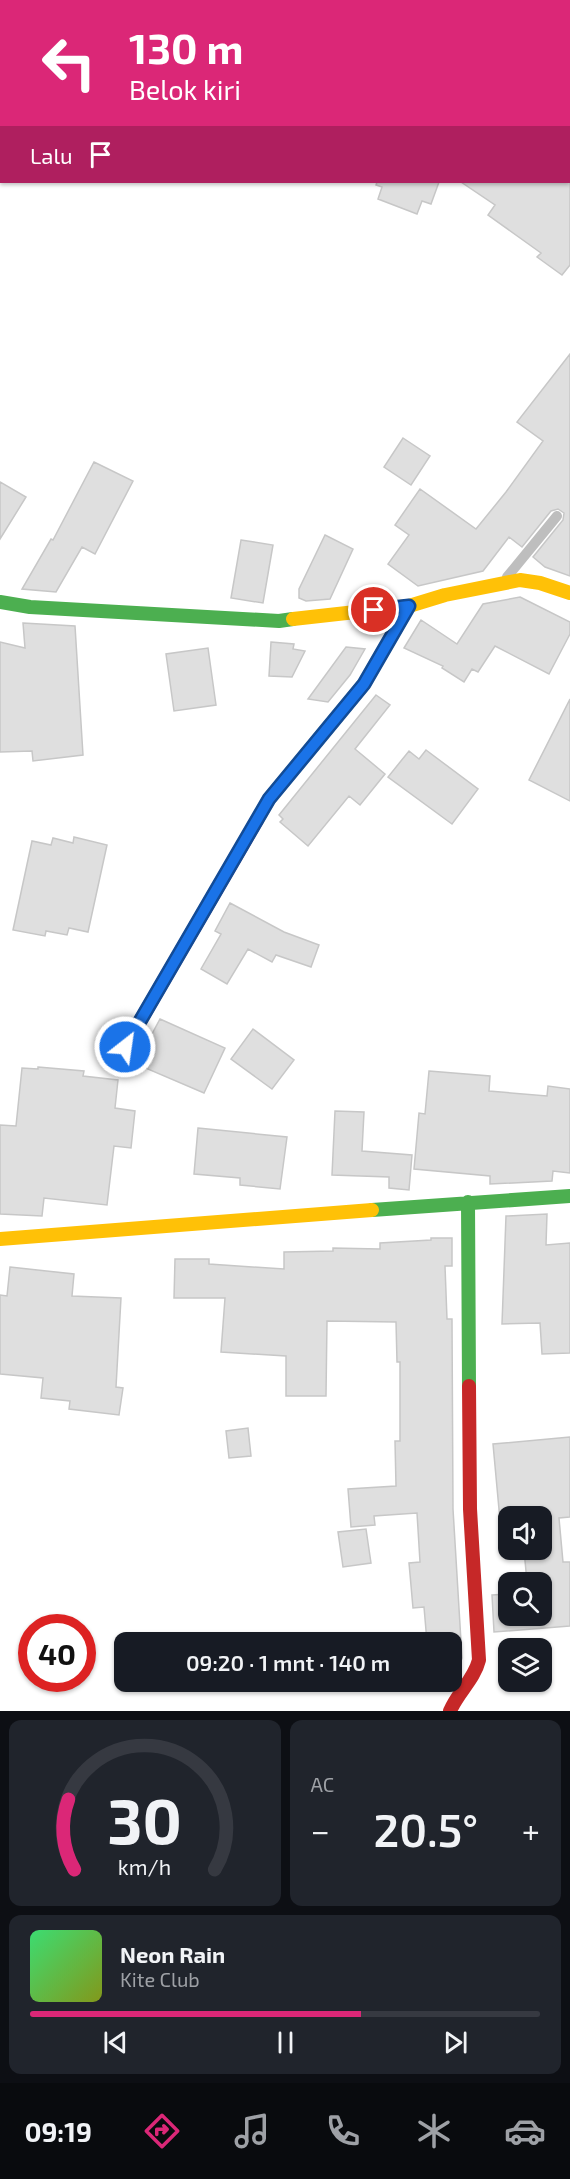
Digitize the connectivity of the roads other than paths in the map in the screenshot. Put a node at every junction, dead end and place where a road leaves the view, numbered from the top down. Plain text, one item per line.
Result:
1 (557, 516) dead end
2 (503, 582) junction
3 (570, 593) edge
4 (0, 602) edge
5 (409, 606) junction
6 (125, 1047) dead end
7 (570, 1196) edge
8 (468, 1202) junction
9 (0, 1239) edge
10 (450, 1711) edge

1 - 2 lane
2 - 3 street
2 - 5 street
4 - 5 street
5 - 6 street
7 - 8 street
8 - 9 street
8 - 10 street

